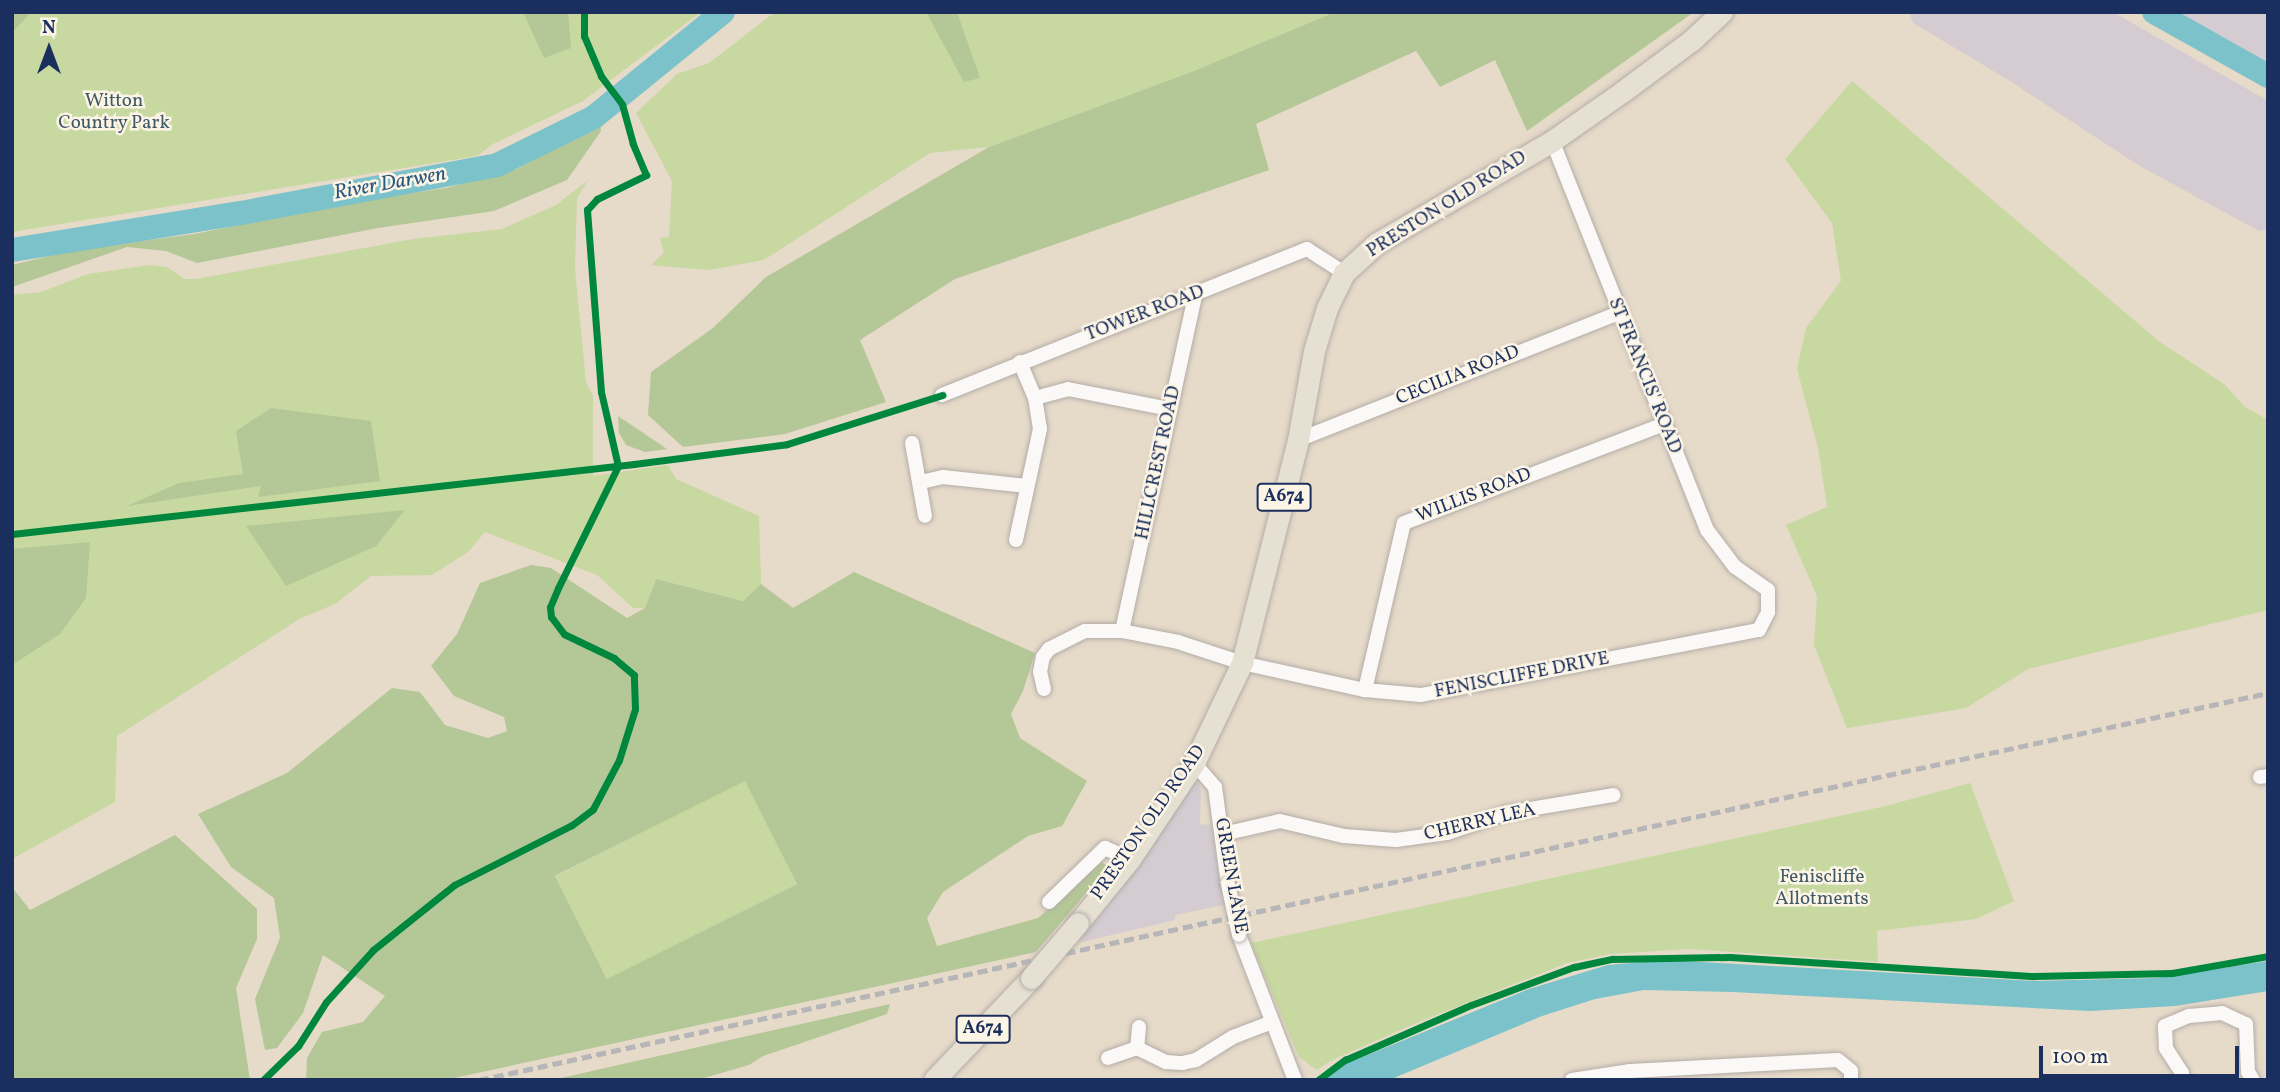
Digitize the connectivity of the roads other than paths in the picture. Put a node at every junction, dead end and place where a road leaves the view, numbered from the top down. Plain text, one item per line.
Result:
1 (1722, 12) edge
2 (1552, 141) junction
3 (1344, 273) junction
4 (1195, 295) junction
5 (1618, 313) junction
6 (1020, 362) junction
7 (942, 395) dead end
8 (1035, 398) junction
9 (1170, 409) junction
10 (1664, 424) junction
11 (1298, 440) junction
12 (912, 443) dead end
13 (921, 482) junction
14 (1027, 486) junction
15 (925, 516) dead end
16 (1016, 540) dead end
17 (1768, 590) joint
18 (1122, 631) junction
19 (1242, 663) junction
20 (1044, 689) dead end
21 (1365, 690) junction
22 (1194, 763) junction
23 (1613, 795) dead end
24 (1223, 834) junction
25 (1130, 859) junction
26 (1049, 902) dead end
27 (1272, 1022) junction
28 (1139, 1027) dead end
29 (1137, 1048) junction
30 (1108, 1058) dead end
31 (1293, 1075) edge
32 (1630, 1075) edge
33 (934, 1080) edge
34 (1572, 1080) edge
35 (1851, 1080) edge
36 (2182, 1080) edge
37 (2253, 1080) edge

1 - 2 main road, PRESTON OLD ROAD / A674
2 - 3 main road, PRESTON OLD ROAD / A674
2 - 5 street, ST FRANCIS' ROAD
3 - 4 street, TOWER ROAD
3 - 11 main road, PRESTON OLD ROAD / A674
4 - 6 street, TOWER ROAD
4 - 9 street, HILLCREST ROAD
5 - 10 street, ST FRANCIS' ROAD
5 - 11 street, CECILIA ROAD
6 - 7 street, TOWER ROAD
6 - 8 street
8 - 9 street
8 - 14 street
9 - 18 street, HILLCREST ROAD
10 - 17 street, ST FRANCIS' ROAD
10 - 21 street, WILLIS ROAD
11 - 19 main road, PRESTON OLD ROAD / A674
12 - 13 street
13 - 14 street
13 - 15 street
14 - 16 street
17 - 21 street, FENISCLIFFE DRIVE
18 - 19 street, FENISCLIFFE DRIVE
18 - 20 street, FENISCLIFFE DRIVE
19 - 21 street, FENISCLIFFE DRIVE
19 - 22 main road, PRESTON OLD ROAD / A674
22 - 24 street, GREEN LANE
22 - 25 main road, PRESTON OLD ROAD / A674
23 - 24 street, CHERRY LEA
24 - 27 street, GREEN LANE, bridge
25 - 26 street
25 - 33 main road, PRESTON OLD ROAD / A674, bridge
27 - 29 street
27 - 31 street, GREEN LANE
28 - 29 street
29 - 30 street
32 - 34 street
32 - 35 street
36 - 37 street

